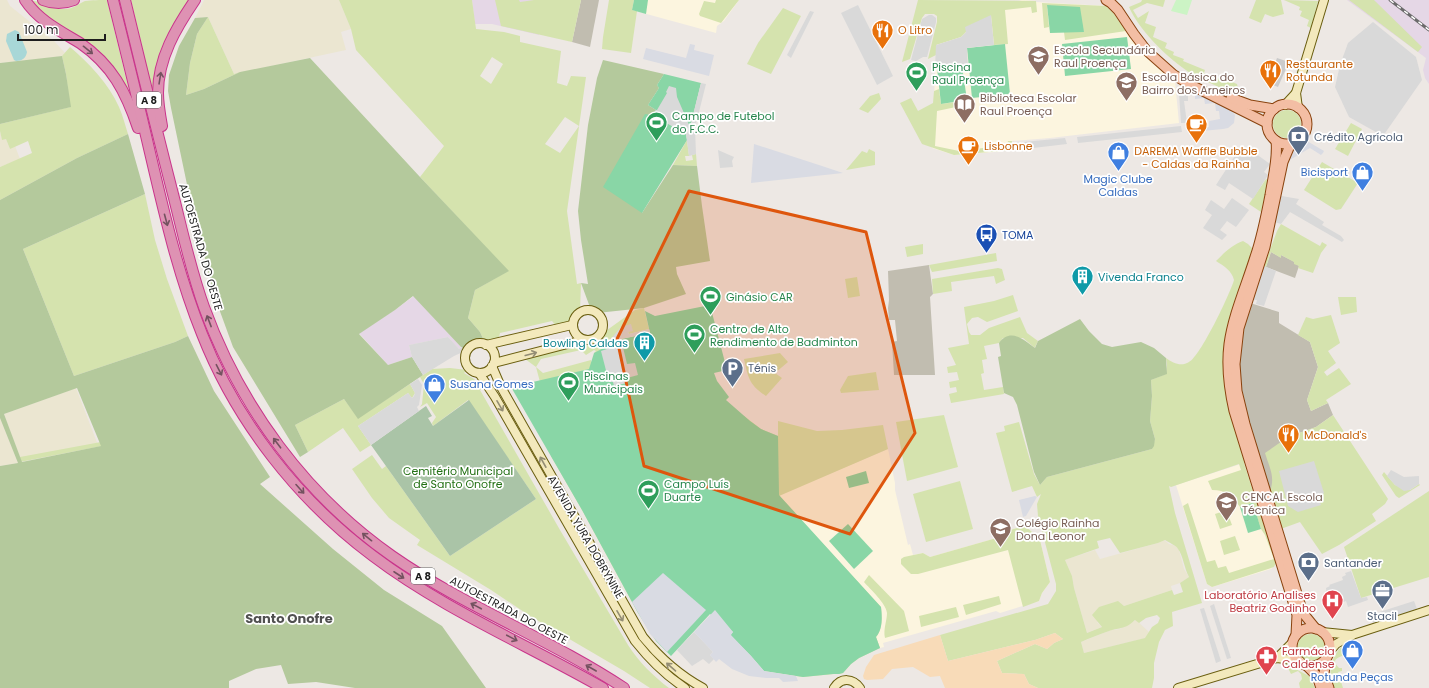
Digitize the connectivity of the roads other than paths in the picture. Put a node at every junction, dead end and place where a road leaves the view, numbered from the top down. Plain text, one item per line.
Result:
1 (24, 0) edge
2 (43, 0) edge
3 (74, 0) edge
4 (113, 0) edge
5 (125, 0) edge
6 (195, 0) edge
7 (1106, 0) edge
8 (1117, 0) edge
9 (1324, 0) edge
10 (1296, 93) junction
11 (1285, 104) junction
12 (1298, 108) junction
13 (1274, 109) junction
14 (1267, 123) junction
15 (1276, 140) junction
16 (1291, 143) junction
17 (156, 182) junction
18 (174, 199) junction
19 (572, 324) junction
20 (583, 340) junction
21 (486, 345) junction
22 (493, 365) junction
23 (479, 373) junction
24 (1429, 610) edge
25 (1319, 630) junction
26 (1352, 635) junction
27 (1295, 639) junction
28 (529, 647) junction
29 (1327, 655) junction
30 (1277, 658) junction
31 (1303, 663) junction
32 (590, 688) edge
33 (603, 688) edge
34 (624, 688) edge
35 (685, 688) edge
36 (703, 688) edge
37 (834, 688) edge
38 (860, 688) edge
39 (1178, 688) edge
40 (1321, 688) edge
41 (1329, 688) edge

1 -> 17 highway
2 - 3 highway
4 - 17 highway, A 8
5 - 18 highway, AUTOESTRADA DO OESTE / A 8
18 -> 6 highway
7 - 14 main road
8 - 13 main road
9 - 10 main road
10 - 11 main road
10 - 12 main road
11 - 12 main road
11 - 13 main road
12 - 16 main road
13 - 14 main road
14 - 15 main road
15 - 16 main road
15 - 27 main road
16 - 25 main road
17 -> 28 highway, A 8
34 -> 18 highway, AUTOESTRADA DO OESTE / A 8
19 - 20 main road
19 - 20 main road
19 - 21 main road
22 -> 20 main road
21 - 22 main road
21 - 23 main road
22 - 23 main road
36 -> 22 main road, AVENIDA YURA DOBRYNINE
23 -> 35 main road, AVENIDA YURA DOBRYNINE
24 - 26 main road
25 - 26 main road
25 - 27 main road
25 - 29 main road
26 - 29 main road
27 - 30 main road
27 - 31 main road
28 - 32 highway
28 - 33 highway, A 8
29 - 31 main road
29 - 41 main road
30 - 31 main road
30 - 39 main road
31 - 40 main road
37 - 38 main road

